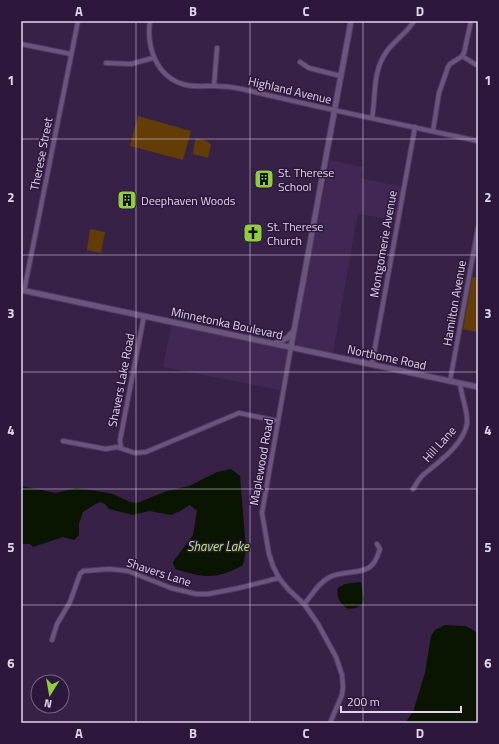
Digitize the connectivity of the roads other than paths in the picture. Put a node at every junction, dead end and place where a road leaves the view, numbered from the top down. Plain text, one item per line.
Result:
1 (78, 21) edge
2 (150, 21) edge
3 (351, 21) edge
4 (414, 21) edge
5 (471, 21) edge
6 (21, 44) edge
7 (217, 48) dead end
8 (71, 54) junction
9 (462, 56) junction
10 (153, 58) junction
11 (300, 62) dead end
12 (106, 63) dead end
13 (478, 66) edge
14 (341, 76) junction
15 (214, 86) junction
16 (334, 111) junction
17 (372, 118) junction
18 (415, 127) junction
19 (434, 132) junction
20 (478, 141) edge
21 (478, 228) edge
22 (23, 291) edge
23 (144, 316) junction
24 (294, 331) junction
25 (275, 344) junction
26 (291, 347) junction
27 (372, 364) junction
28 (450, 381) junction
29 (460, 383) junction
30 (478, 387) edge
31 (278, 421) junction
32 (63, 441) dead end
33 (121, 448) junction
34 (412, 489) dead end
35 (378, 544) dead end
36 (279, 578) junction
37 (304, 604) junction
38 (52, 640) dead end
39 (330, 723) edge

1 - 8 street, Therese Street
2 - 10 street
3 - 14 street, Minnetonka Boulevard
4 - 17 street
5 - 9 street
6 - 8 street
7 - 15 street
8 - 22 street, Therese Street
9 - 13 street
9 - 19 street
10 - 12 street
10 - 15 street, Highland Avenue
11 - 14 street
14 - 16 street, Minnetonka Boulevard
15 - 16 street, Highland Avenue
16 - 17 street, Highland Avenue
16 - 24 street, Minnetonka Boulevard
17 - 18 street, Highland Avenue
18 - 19 street, Highland Avenue
18 - 27 street, Montgomerie Avenue
19 - 20 street, Highland Avenue
21 - 28 street, Hamilton Avenue
22 - 23 street, Minnetonka Boulevard
23 - 25 street, Minnetonka Boulevard
23 - 33 street, Shavers Lake Road
24 - 25 street
24 - 26 street, Minnetonka Boulevard
25 - 26 street, Minnetonka Boulevard
26 - 27 street, Northome Road
26 - 31 street, Maplewood Road
27 - 28 street, Northome Road
28 - 29 street, Northome Road
29 - 30 street, Northome Road
29 - 34 street, Hill Lane
31 - 33 street
31 - 36 street, Maplewood Road
32 - 33 street
35 - 37 street
36 - 37 street, Maplewood Road
36 - 38 street, Shavers Lane
37 - 39 street, Maplewood Road

